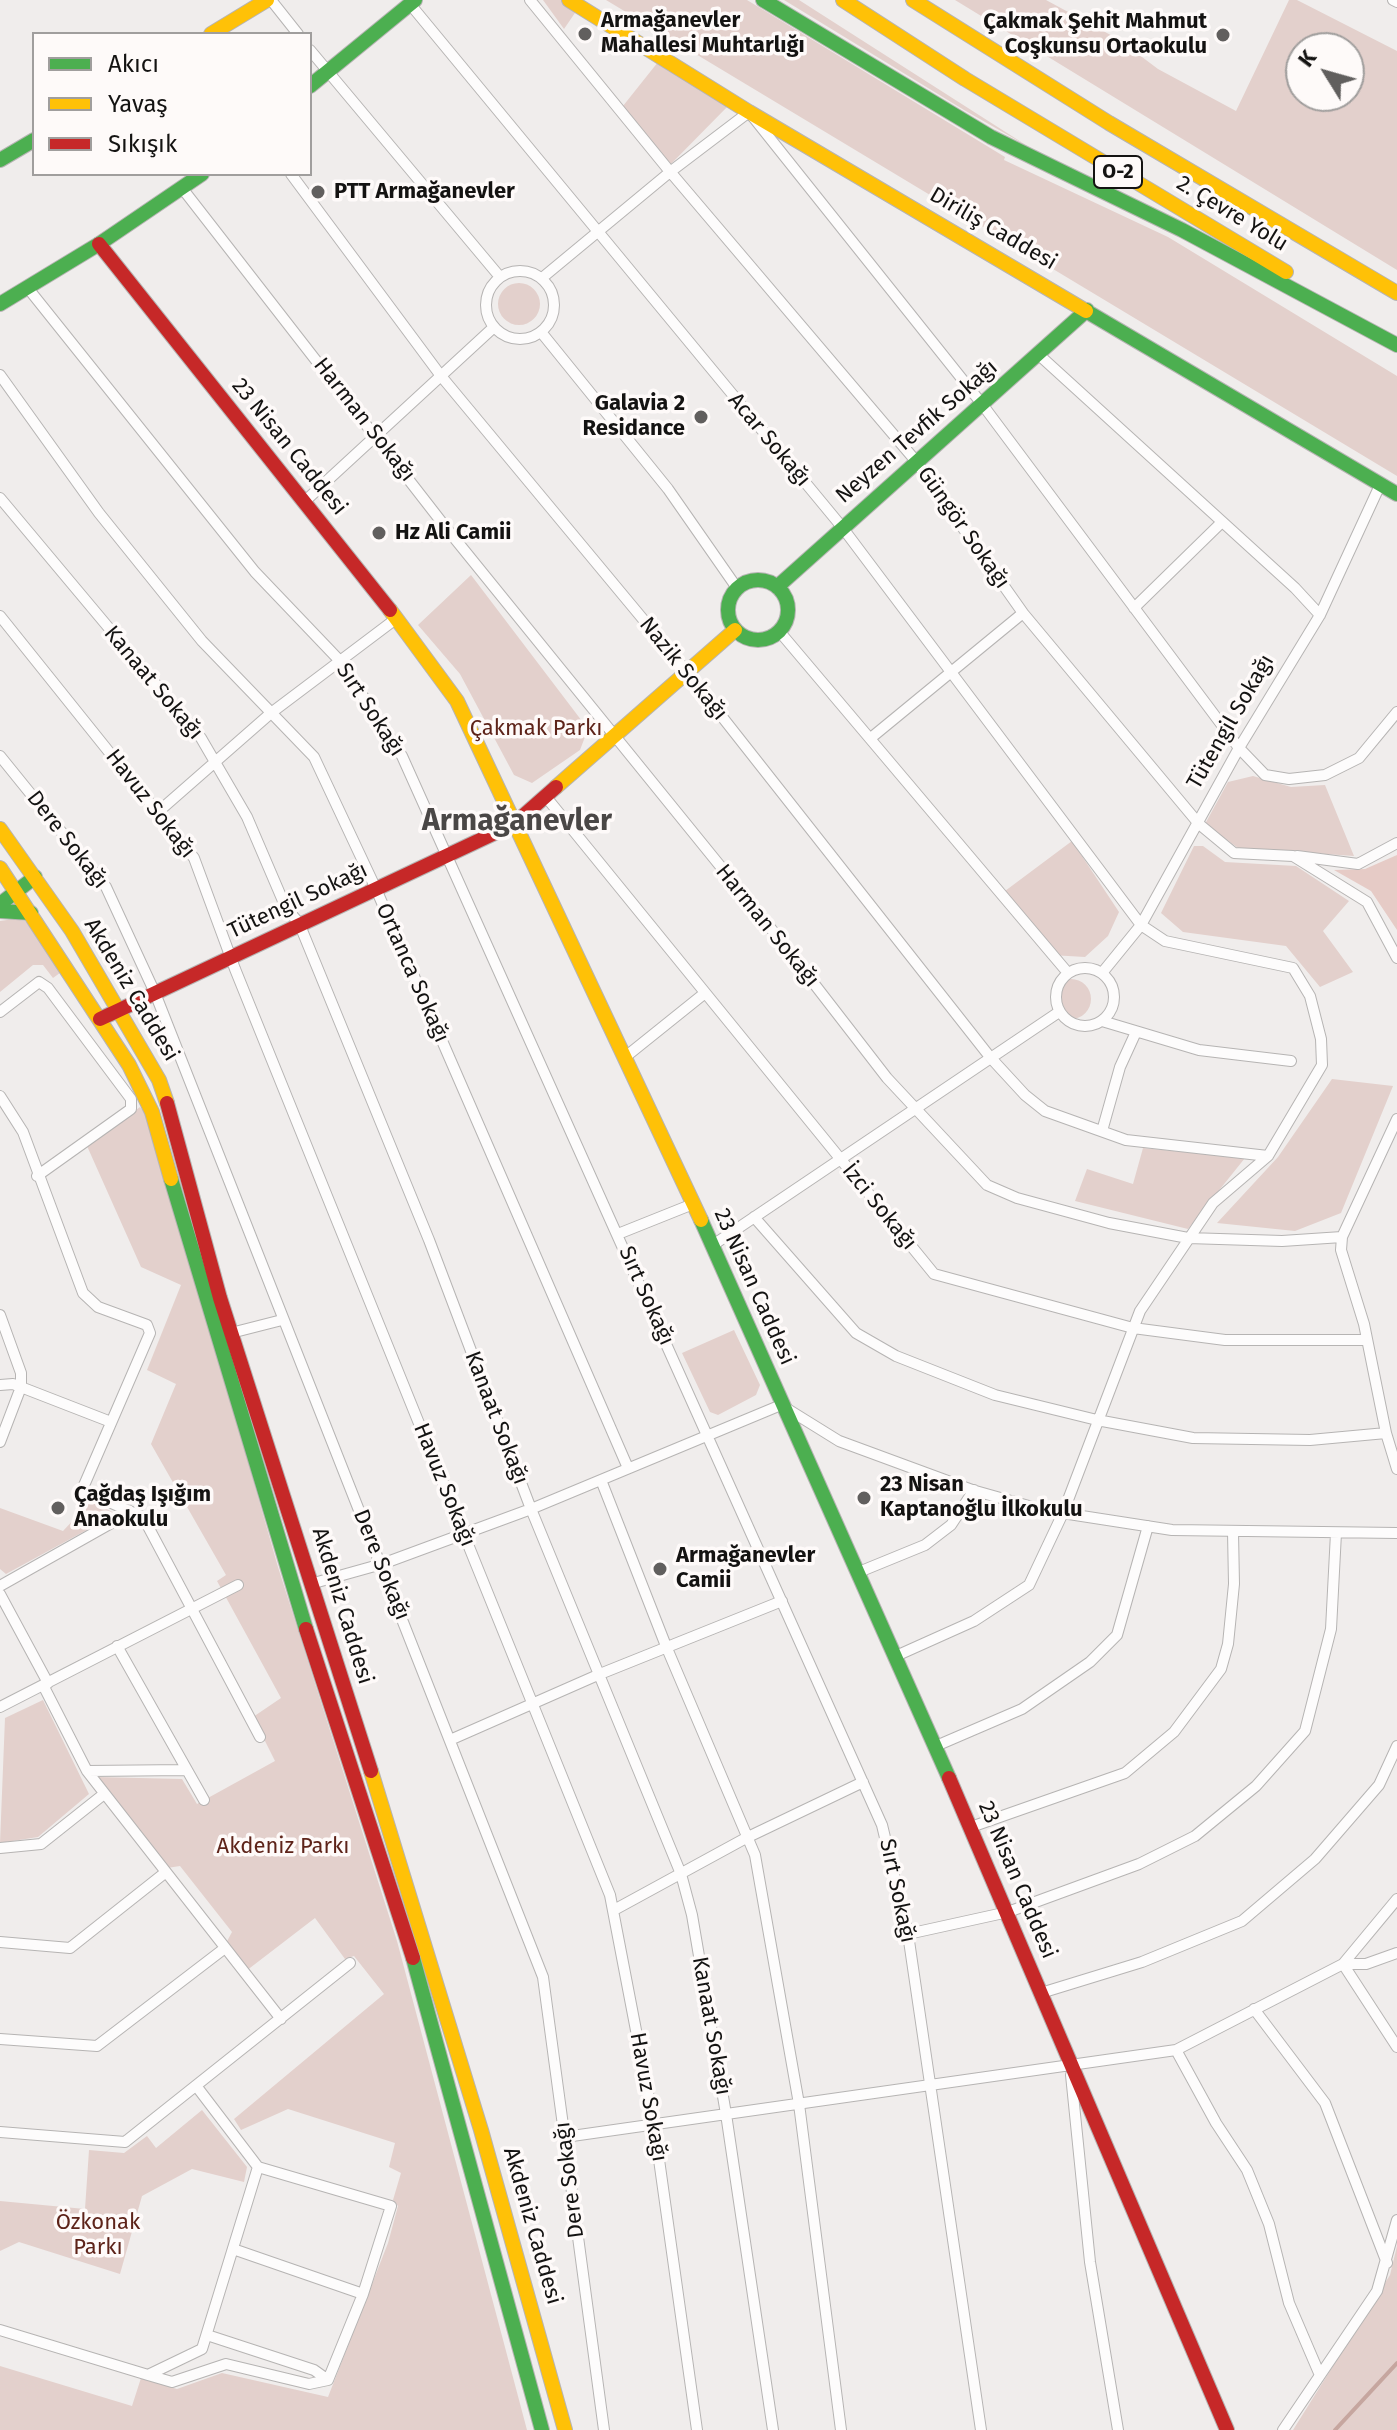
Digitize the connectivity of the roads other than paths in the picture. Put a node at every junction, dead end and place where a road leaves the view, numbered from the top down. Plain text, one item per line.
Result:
1 (269, 0) edge
2 (530, 0) edge
3 (569, 0) edge
4 (763, 0) edge
5 (843, 0) edge
6 (913, 0) edge
7 (413, 2) edge
8 (214, 32) edge
9 (296, 32) edge
10 (312, 53) edge
11 (327, 72) junction
12 (312, 84) edge
13 (749, 112) junction
14 (32, 141) edge
15 (0, 160) edge
16 (670, 172) junction
17 (199, 176) edge
18 (292, 176) edge
19 (182, 188) junction
20 (597, 233) junction
21 (99, 244) junction
22 (500, 277) junction
23 (542, 278) junction
24 (27, 287) junction
25 (1397, 293) edge
26 (0, 304) edge
27 (1087, 310) junction
28 (494, 327) junction
29 (541, 332) junction
30 (1397, 337) edge
31 (1397, 345) edge
32 (1038, 354) junction
33 (0, 375) edge
34 (441, 376) junction
35 (982, 404) junction
36 (375, 434) junction
37 (915, 460) junction
38 (1381, 483) junction
39 (1397, 494) edge
40 (0, 498) edge
41 (304, 502) junction
42 (1222, 522) junction
43 (842, 527) junction
44 (777, 587) junction
45 (737, 588) junction
46 (1134, 608) junction
47 (1023, 613) junction
48 (1320, 615) junction
49 (0, 616) edge
50 (397, 618) junction
51 (735, 630) junction
52 (779, 631) junction
53 (340, 661) junction
54 (686, 671) junction
55 (952, 672) junction
56 (1397, 712) edge
57 (271, 713) junction
58 (613, 737) junction
59 (872, 737) junction
60 (1239, 748) junction
61 (0, 756) edge
62 (213, 761) junction
63 (546, 797) junction
64 (158, 812) junction
65 (514, 824) junction
66 (1199, 824) junction
67 (0, 829) edge
68 (1397, 843) edge
69 (448, 855) junction
70 (1293, 856) junction
71 (0, 868) edge
72 (35, 877) junction
73 (376, 889) junction
74 (16, 891) junction
75 (0, 904) edge
76 (0, 911) edge
77 (31, 913) junction
78 (299, 923) junction
79 (1141, 925) junction
80 (230, 956) junction
81 (1397, 958) edge
82 (1068, 973) junction
83 (1102, 973) junction
84 (155, 993) junction
85 (705, 993) junction
86 (118, 1010) junction
87 (0, 1012) edge
88 (1059, 1012) junction
89 (100, 1019) junction
90 (1102, 1021) junction
91 (1136, 1032) junction
92 (990, 1057) junction
93 (624, 1058) junction
94 (1291, 1061) dead end
95 (0, 1096) edge
96 (913, 1109) junction
97 (1397, 1119) edge
98 (1102, 1131) junction
99 (1268, 1156) junction
100 (839, 1158) junction
101 (37, 1176) junction
102 (693, 1204) junction
103 (754, 1217) junction
104 (618, 1234) junction
105 (1342, 1237) junction
106 (1188, 1238) junction
107 (713, 1245) junction
108 (0, 1315) edge
109 (282, 1320) junction
110 (1133, 1328) junction
111 (231, 1333) junction
112 (1367, 1340) junction
113 (0, 1385) edge
114 (21, 1387) junction
115 (781, 1405) junction
116 (1097, 1420) junction
117 (111, 1422) junction
118 (1386, 1433) junction
119 (708, 1435) junction
120 (0, 1442) edge
121 (628, 1468) junction
122 (1397, 1469) edge
123 (601, 1480) junction
124 (974, 1490) junction
125 (531, 1509) junction
126 (131, 1512) junction
127 (1063, 1513) junction
128 (1148, 1526) junction
129 (1233, 1532) junction
130 (463, 1533) junction
131 (1336, 1533) junction
132 (1397, 1533) edge
133 (382, 1564) junction
134 (859, 1572) junction
135 (314, 1583) junction
136 (238, 1585) dead end
137 (0, 1586) edge
138 (0, 1594) edge
139 (782, 1601) junction
140 (190, 1608) junction
141 (117, 1646) junction
142 (666, 1646) junction
143 (896, 1656) junction
144 (600, 1674) junction
145 (46, 1684) junction
146 (532, 1706) junction
147 (0, 1707) edge
148 (260, 1737) dead end
149 (450, 1740) junction
150 (936, 1746) junction
151 (1397, 1746) edge
152 (186, 1770) junction
153 (87, 1771) junction
154 (863, 1782) junction
155 (104, 1794) junction
156 (204, 1800) dead end
157 (971, 1827) junction
158 (746, 1838) junction
159 (0, 1848) edge
160 (166, 1872) junction
161 (681, 1874) junction
162 (1397, 1899) edge
163 (614, 1910) junction
164 (1008, 1912) junction
165 (908, 1934) junction
166 (0, 1942) edge
167 (225, 1948) junction
168 (1397, 1953) edge
169 (350, 1963) dead end
170 (1343, 1964) junction
171 (1041, 1993) junction
172 (1254, 2009) junction
173 (281, 2019) junction
174 (0, 2039) edge
175 (1397, 2047) edge
176 (1176, 2050) junction
177 (1070, 2065) junction
178 (928, 2085) junction
179 (197, 2087) junction
180 (799, 2104) junction
181 (726, 2114) junction
182 (654, 2124) junction
183 (0, 2132) edge
184 (565, 2137) junction
185 (258, 2167) junction
186 (1397, 2220) edge
187 (233, 2249) junction
188 (1387, 2263) junction
189 (363, 2294) junction
190 (0, 2330) edge
191 (207, 2335) junction
192 (1319, 2373) junction
193 (148, 2375) junction
194 (328, 2380) junction
195 (542, 2430) edge
196 (565, 2430) edge
197 (604, 2430) edge
198 (697, 2430) edge
199 (773, 2430) edge
200 (841, 2430) edge
201 (981, 2430) edge
202 (1118, 2430) edge
203 (1227, 2430) edge
204 (1283, 2430) edge

1 - 8 main road
1 - 9 street
2 - 16 street, Güngör Sokağı
3 - 13 main road, Diriliş Caddesi
4 - 31 main road
5 - 30 main road, 2. Çevre Yolu / O-2
6 - 25 main road, 2. Çevre Yolu / O-2
7 - 11 main road
7 - 20 street, Acar Sokağı
10 - 11 street
11 - 12 main road
11 - 22 street
13 - 16 street
13 - 27 main road, Diriliş Caddesi
13 - 35 street
14 - 15 main road
16 - 20 street
16 - 37 street, Güngör Sokağı
17 - 19 main road
18 - 34 street, Nazik Sokağı
19 - 21 main road
19 - 36 street, Harman Sokağı
20 - 23 street
20 - 43 street, Acar Sokağı
21 - 24 main road
21 - 41 main road, 23 Nisan Caddesi
22 - 23 street
22 - 28 street
23 - 29 street
24 - 26 main road
24 - 53 street, Sırt Sokağı
27 - 32 main road, Neyzen Tevfik Sokağı
27 - 38 main road, Diriliş Caddesi
28 - 29 street
28 - 34 street
29 - 45 street
32 - 35 main road, Neyzen Tevfik Sokağı
32 - 42 street
33 - 57 street, Ortanca Sokağı
34 - 36 street
34 - 54 street, Nazik Sokağı
35 - 37 main road, Neyzen Tevfik Sokağı
35 - 46 street
36 - 41 street
36 - 58 street, Harman Sokağı
37 - 43 main road, Neyzen Tevfik Sokağı
37 - 47 street, Güngör Sokağı
38 - 39 main road, Diriliş Caddesi
38 - 48 street, Tütengil Sokağı
40 - 62 street, Kanaat Sokağı
41 - 50 main road, 23 Nisan Caddesi
42 - 46 street
42 - 48 street
43 - 44 main road, Neyzen Tevfik Sokağı
43 - 55 street, Acar Sokağı
44 - 45 main road
44 - 52 main road
45 - 51 main road
46 - 60 street
47 - 55 street
47 - 66 street, Güngör Sokağı
48 - 60 street, Tütengil Sokağı
49 - 64 street, Havuz Sokağı
50 - 53 street
50 - 65 main road, 23 Nisan Caddesi
51 - 52 main road
51 - 54 main road
52 - 59 street
53 - 57 street
53 - 69 street, Sırt Sokağı
54 - 58 main road
54 - 92 street, Nazik Sokağı
55 - 59 street
55 - 79 street, Acar Sokağı
56 - 60 street
57 - 62 street
57 - 73 street, Ortanca Sokağı
58 - 63 main road
58 - 96 street, Harman Sokağı
59 - 82 street
60 - 66 street, Tütengil Sokağı
61 - 84 street, Dere Sokağı
62 - 64 street
62 - 78 street, Kanaat Sokağı
63 - 65 main road
63 - 85 street, İzci Sokağı
64 - 80 street, Havuz Sokağı
65 - 69 main road, Tütengil Sokağı
65 - 93 main road, 23 Nisan Caddesi
66 - 70 street, Güngör Sokağı
66 - 79 street, Tütengil Sokağı
67 - 72 main road, Akdeniz Caddesi
68 - 70 street
69 - 73 main road, Tütengil Sokağı
69 - 104 street, Sırt Sokağı
70 - 81 street, Güngör Sokağı
71 - 74 main road, Akdeniz Caddesi
72 - 74 main road
72 - 86 main road, Akdeniz Caddesi
73 - 78 main road, Tütengil Sokağı
73 - 121 street, Ortanca Sokağı
74 - 75 main road
74 - 77 main road, Akdeniz Caddesi
76 - 77 main road
77 - 89 main road, Akdeniz Caddesi
78 - 80 main road, Tütengil Sokağı
78 - 125 street, Kanaat Sokağı
79 - 83 street, Tütengil Sokağı
79 - 99 street
80 - 84 main road, Tütengil Sokağı
80 - 130 street, Havuz Sokağı
82 - 83 street
82 - 88 street
83 - 90 street
84 - 86 main road, Tütengil Sokağı
84 - 109 street, Dere Sokağı
85 - 93 street
85 - 100 street, İzci Sokağı
86 - 89 main road, Tütengil Sokağı
86 - 111 main road, Akdeniz Caddesi
87 - 101 street
88 - 90 street
88 - 92 street
89 - 195 main road, Akdeniz Caddesi
90 - 91 street
91 - 94 street
91 - 98 street
92 - 96 street
92 - 98 street, Nazik Sokağı
93 - 102 main road, 23 Nisan Caddesi
95 - 101 street
96 - 100 street
96 - 106 street, Harman Sokağı
97 - 105 street
98 - 99 street, Nazik Sokağı
99 - 106 street
100 - 103 street
100 - 110 street, İzci Sokağı
101 - 117 street
102 - 104 street
102 - 107 main road, 23 Nisan Caddesi
103 - 107 street
103 - 116 street
104 - 119 street, Sırt Sokağı
105 - 106 street, Harman Sokağı
105 - 112 street
106 - 110 street
107 - 115 main road, 23 Nisan Caddesi
108 - 114 street
109 - 111 street
109 - 133 street, Dere Sokağı
110 - 112 street, İzci Sokağı
110 - 116 street
111 - 135 main road, Akdeniz Caddesi
112 - 118 street
113 - 114 street
114 - 117 street
114 - 120 street
115 - 119 street
115 - 124 street
115 - 134 main road, 23 Nisan Caddesi
116 - 118 street
116 - 127 street
117 - 126 street
118 - 122 street
119 - 121 street
119 - 139 street, Sırt Sokağı
121 - 123 street
123 - 125 street
123 - 142 street
124 - 127 street
124 - 134 street
125 - 130 street
125 - 144 street, Kanaat Sokağı
126 - 137 street
126 - 140 street
127 - 128 street
127 - 143 street
128 - 129 street
128 - 150 street
129 - 131 street
129 - 157 street
130 - 133 street
130 - 146 street, Havuz Sokağı
131 - 132 street
131 - 164 street
133 - 135 street
133 - 149 street, Dere Sokağı
134 - 143 main road, 23 Nisan Caddesi
135 - 196 main road, Akdeniz Caddesi
136 - 140 street
138 - 145 street
139 - 142 street
139 - 154 street, Sırt Sokağı
140 - 141 street
140 - 148 street
141 - 145 street
141 - 152 street
142 - 144 street
142 - 158 street
143 - 150 main road, 23 Nisan Caddesi
144 - 146 street
144 - 161 street, Kanaat Sokağı
145 - 147 street
145 - 153 street
146 - 149 street
146 - 163 street, Havuz Sokağı
149 - 184 street, Dere Sokağı
150 - 157 main road, 23 Nisan Caddesi
151 - 171 street
152 - 153 street
152 - 156 street
153 - 155 street
154 - 158 street
154 - 165 street, Sırt Sokağı
155 - 159 street
155 - 160 street
157 - 164 main road, 23 Nisan Caddesi
158 - 161 street
158 - 180 street
160 - 166 street
160 - 167 street
161 - 163 street
161 - 181 street, Kanaat Sokağı
162 - 170 street
163 - 182 street, Havuz Sokağı
164 - 165 street
164 - 171 main road, 23 Nisan Caddesi
165 - 178 street, Sırt Sokağı
167 - 173 street
167 - 174 street
168 - 170 street
169 - 173 street
170 - 172 street
170 - 175 street
171 - 177 main road, 23 Nisan Caddesi
172 - 176 street
172 - 188 street
173 - 179 street
176 - 177 street
176 - 192 street
177 - 178 street
177 - 202 street
177 - 203 main road, 23 Nisan Caddesi
178 - 180 street
178 - 201 street, Sırt Sokağı
179 - 183 street
179 - 185 street
180 - 181 street
180 - 200 street
181 - 182 street
181 - 199 street, Kanaat Sokağı
182 - 184 street
182 - 198 street, Havuz Sokağı
184 - 197 street, Dere Sokağı
185 - 187 street
185 - 189 street
186 - 188 street
187 - 189 street
187 - 191 street
188 - 192 street
189 - 194 street
190 - 193 street
191 - 193 street
191 - 194 street
192 - 204 street
193 - 194 street

